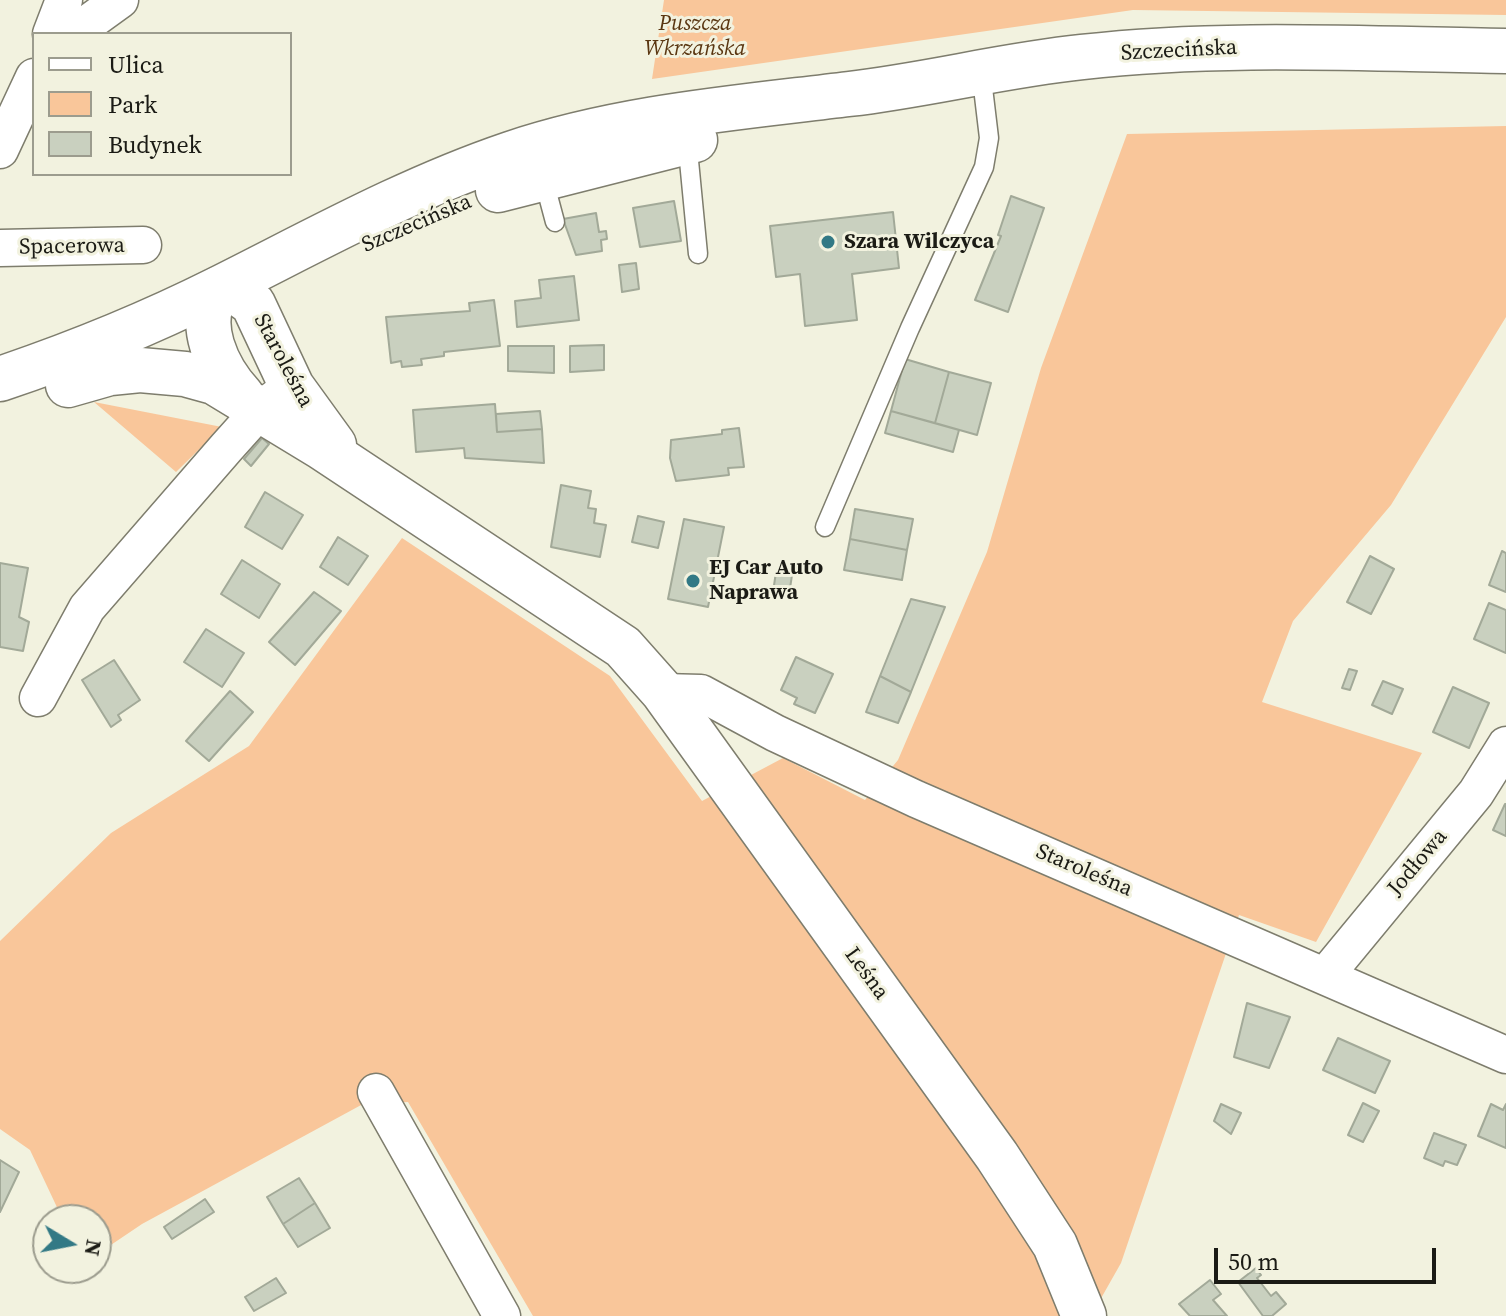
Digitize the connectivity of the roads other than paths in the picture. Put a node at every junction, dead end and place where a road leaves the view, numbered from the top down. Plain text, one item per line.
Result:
1 (64, 0) edge
2 (120, 0) edge
3 (52, 32) edge
4 (76, 32) edge
5 (1506, 51) edge
6 (981, 71) junction
7 (32, 81) edge
8 (686, 127) junction
9 (0, 150) edge
10 (539, 162) junction
11 (555, 222) dead end
12 (143, 245) dead end
13 (0, 248) edge
14 (698, 254) dead end
15 (227, 306) junction
16 (0, 379) edge
17 (68, 385) junction
18 (265, 397) junction
19 (0, 408) edge
20 (825, 527) dead end
21 (623, 647) joint
22 (663, 692) junction
23 (38, 698) dead end
24 (1506, 745) edge
25 (1325, 976) junction
26 (1506, 1055) edge
27 (376, 1092) dead end
28 (502, 1316) edge
29 (1084, 1316) edge

1 - 3 street
2 - 4 street
5 - 6 main road, Szczecińska
6 - 8 main road, Szczecińska
6 - 20 lane
7 - 9 street
8 - 10 main road, Szczecińska
8 - 14 lane
10 - 11 lane
10 - 15 main road, Szczecińska
12 - 13 street, Spacerowa
15 - 16 main road, Szczecińska
15 - 17 main road, Szczecińska
15 - 18 main road, Staroleśna
15 - 18 main road, Staroleśna
17 - 18 main road
17 - 19 main road, Szczecińska
18 - 21 main road, Staroleśna
18 - 23 street
21 - 22 main road, Leśna
22 - 25 street, Staroleśna
22 - 29 main road, Leśna
24 - 25 street, Jodłowa
25 - 26 street, Staroleśna
27 - 28 street

